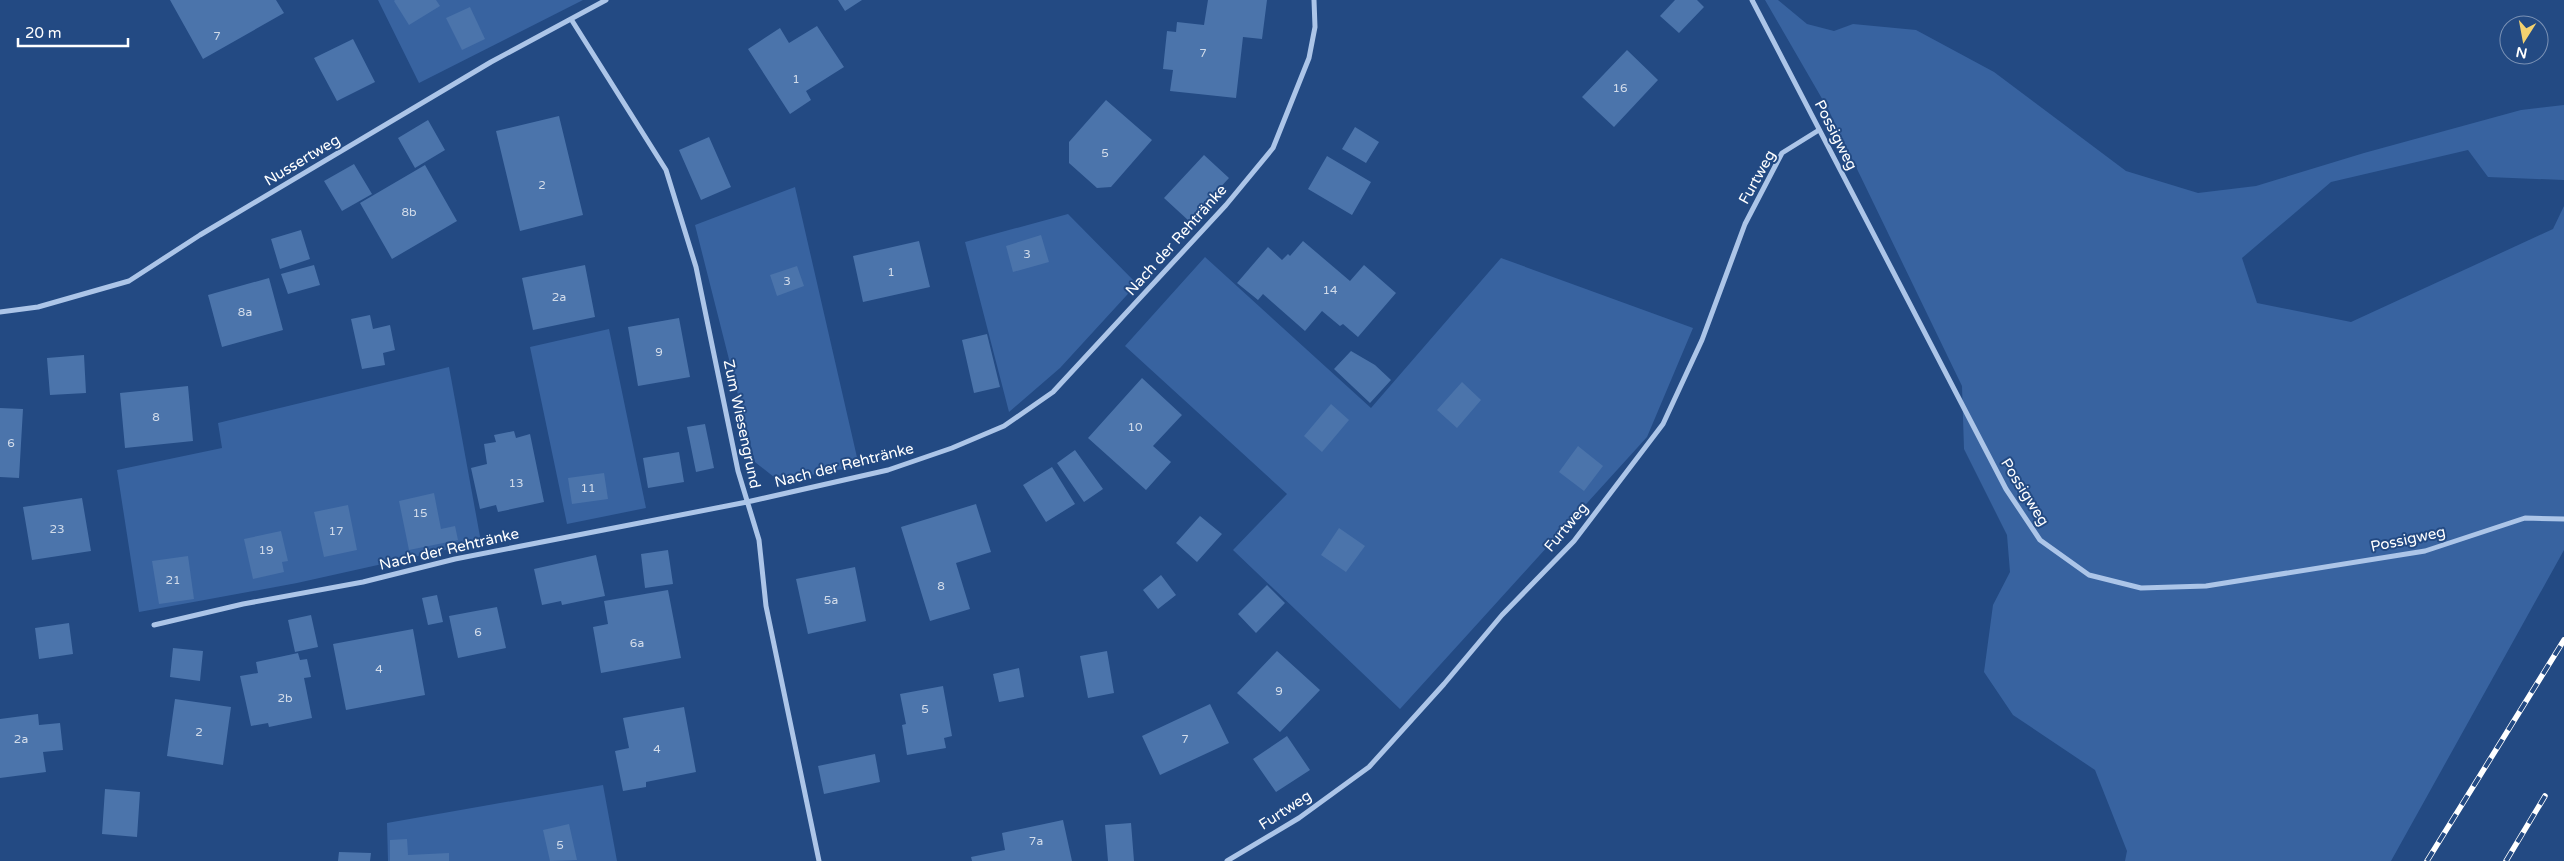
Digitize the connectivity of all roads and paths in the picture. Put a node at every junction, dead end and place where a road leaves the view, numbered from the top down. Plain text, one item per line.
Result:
1 (606, 0) edge
2 (1314, 0) edge
3 (1752, 0) edge
4 (572, 19) junction
5 (1819, 130) junction
6 (0, 312) edge
7 (747, 502) junction
8 (2564, 519) edge
9 (154, 625) dead end
10 (820, 861) edge
11 (1228, 861) edge

1 - 4 street, Nussertweg
2 - 7 street, Nach der Rehtränke
3 - 5 street, Possigweg
4 - 6 street, Nussertweg
4 - 7 street, Zum Wiesengrund
5 - 8 street, Possigweg
5 - 11 street, Furtweg
7 - 9 street, Nach der Rehtränke
7 - 10 street, Zum Wiesengrund

